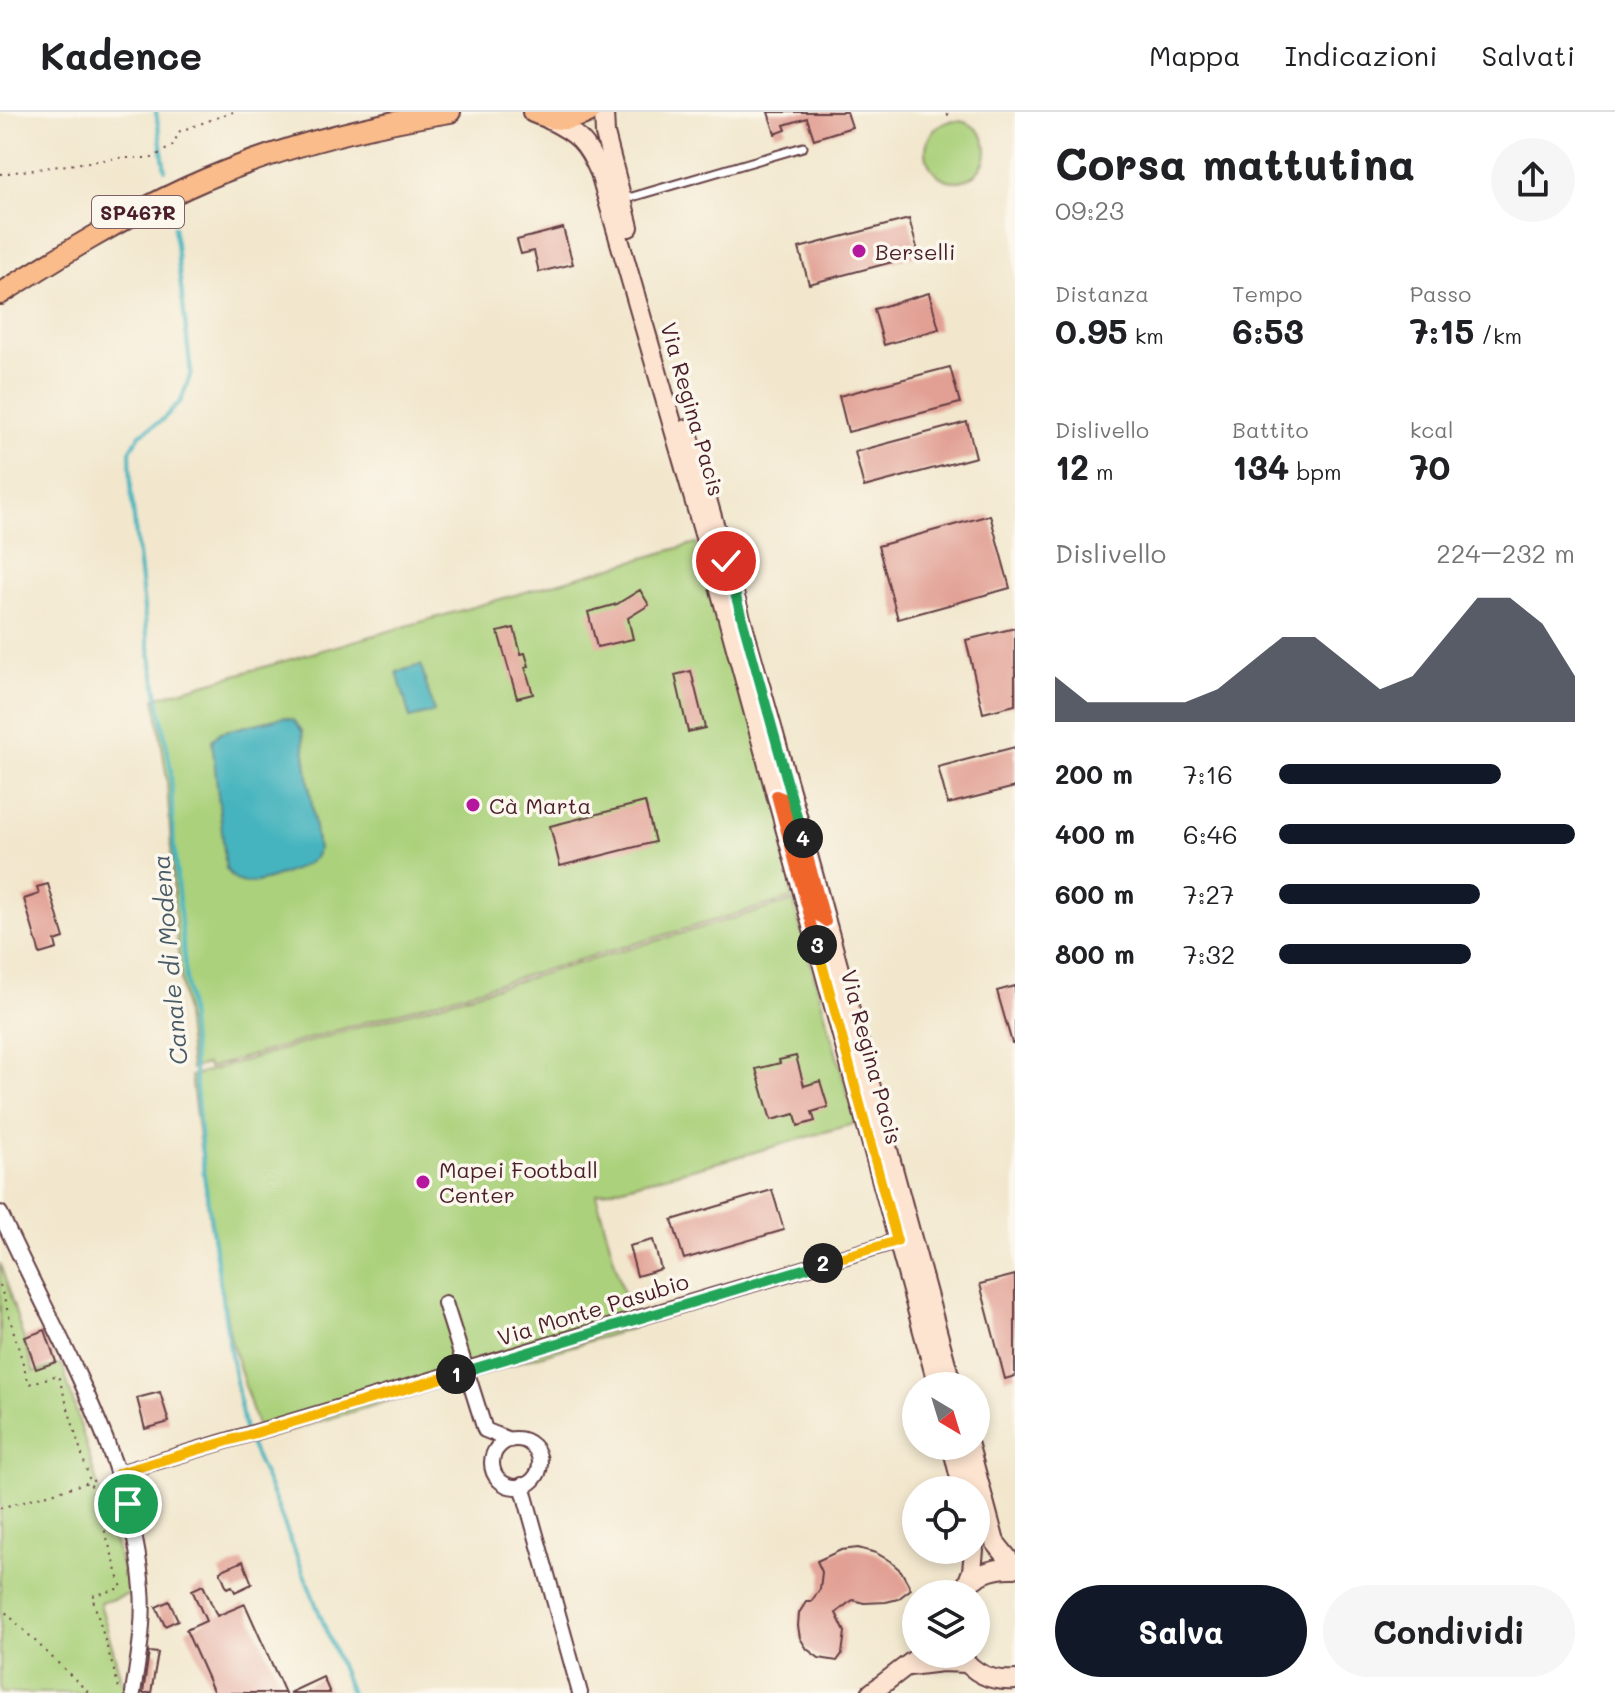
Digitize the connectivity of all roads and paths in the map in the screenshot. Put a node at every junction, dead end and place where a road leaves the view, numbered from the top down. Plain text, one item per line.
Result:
1 (233, 112) edge
2 (450, 112) edge
3 (589, 112) edge
4 (604, 112) edge
5 (953, 112) edge
6 (422, 114) edge
7 (539, 115) edge
8 (947, 115) dead end
9 (803, 147) dead end
10 (600, 173) junction
11 (0, 174) edge
12 (621, 200) junction
13 (0, 294) edge
14 (776, 795) junction
15 (826, 922) junction
16 (2, 1222) edge
17 (897, 1241) junction
18 (0, 1285) edge
19 (445, 1303) dead end
20 (466, 1371) junction
21 (934, 1372) edge
22 (948, 1372) edge
23 (510, 1440) junction
24 (973, 1460) edge
25 (119, 1473) junction
26 (96, 1480) dead end
27 (90, 1482) junction
28 (522, 1485) junction
29 (0, 1508) edge
30 (1015, 1567) edge
31 (975, 1580) edge
32 (0, 1607) edge
33 (904, 1668) edge
34 (974, 1668) edge
35 (995, 1679) junction
36 (1015, 1680) edge
37 (89, 1693) edge
38 (119, 1693) edge
39 (133, 1693) edge
40 (580, 1693) edge
41 (871, 1693) edge
42 (1012, 1693) edge

1 - 11 path
2 - 6 main road, SP467R
3 - 7 main road
4 - 12 street, Via Regina Pacis
5 - 8 path
6 - 13 main road, SP467R
7 - 10 street, Via Regina Pacis
9 - 12 lane
10 - 12 lane
10 - 14 street, Via Regina Pacis
12 - 15 street, Via Regina Pacis
14 - 15 lane
14 - 17 street, Via Regina Pacis
15 - 22 street, Via Regina Pacis
16 - 25 street
17 - 20 street, Via Monte Pasubio
17 - 21 street, Via Regina Pacis
18 - 27 path
19 - 20 street
20 - 23 street
20 - 25 street, Via Monte Pasubio
23 - 28 street
23 - 28 street
24 - 30 street
25 - 39 street
26 - 27 path
27 - 29 path
27 - 38 path
28 - 40 street
30 - 31 street
32 - 37 path
33 - 41 street
34 - 35 street
35 - 36 street
35 - 42 street

